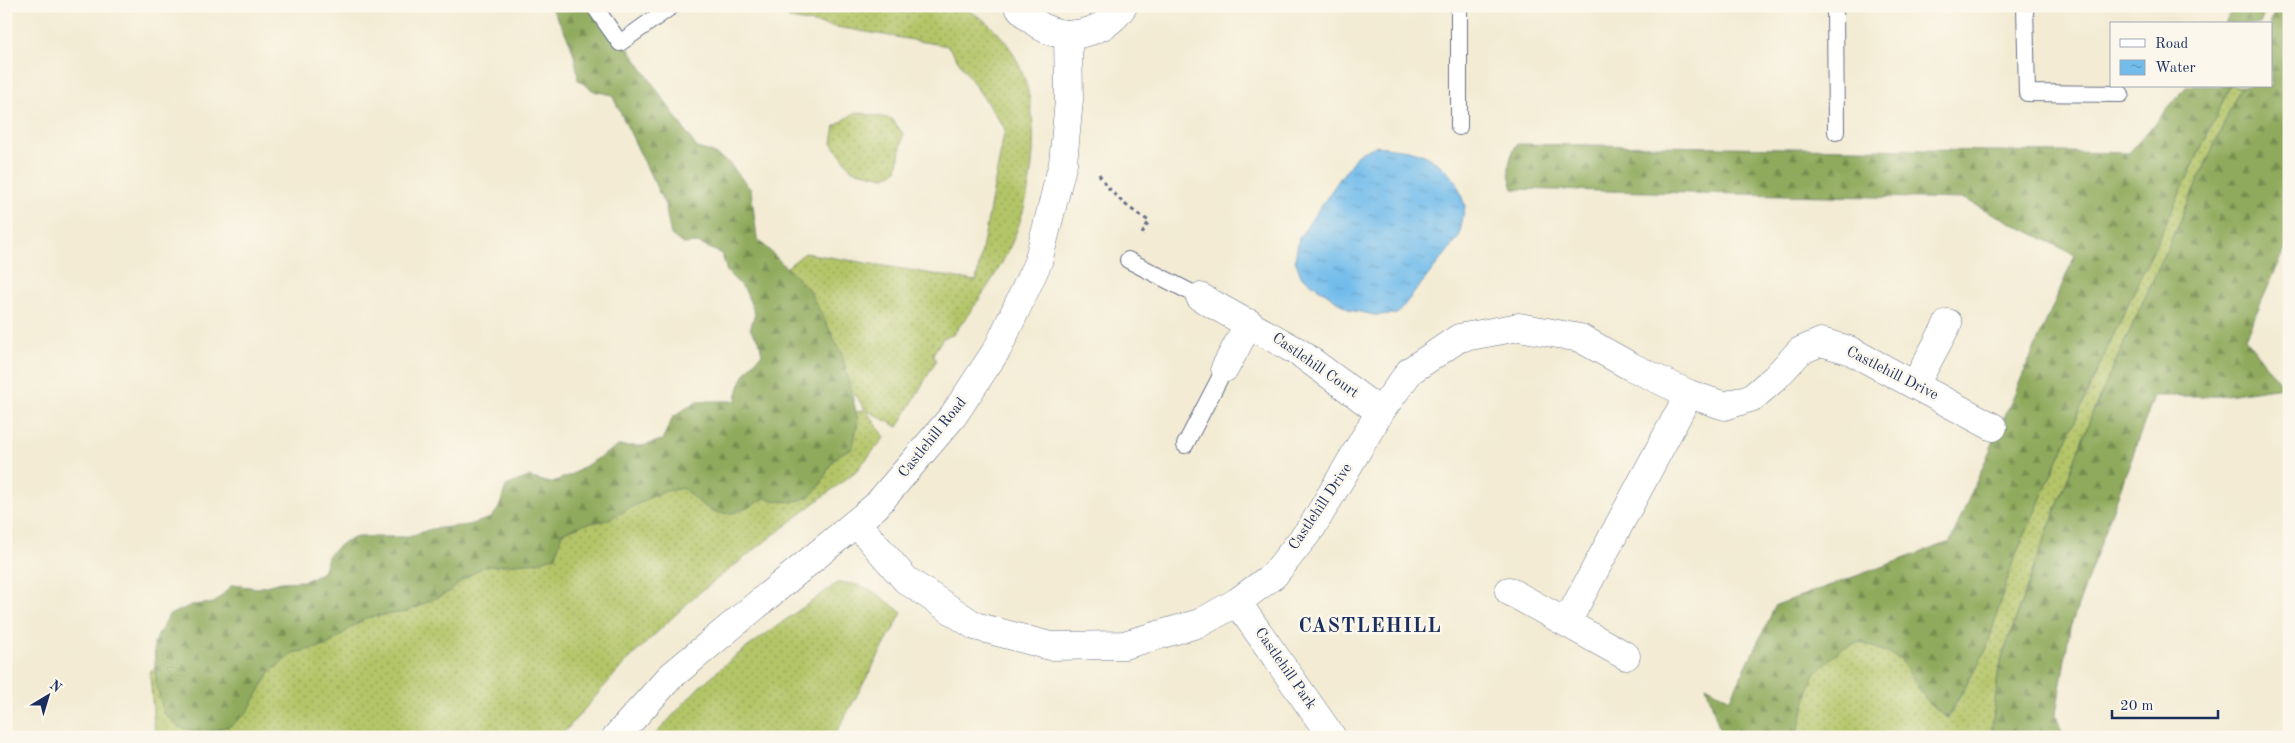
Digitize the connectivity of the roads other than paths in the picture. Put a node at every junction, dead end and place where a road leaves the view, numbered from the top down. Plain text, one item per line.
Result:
1 (594, 6) edge
2 (672, 6) edge
3 (1018, 6) edge
4 (1123, 6) edge
5 (1459, 6) edge
6 (1835, 6) edge
7 (2025, 6) edge
8 (1068, 34) junction
9 (2121, 94) dead end
10 (1459, 127) dead end
11 (1836, 132) dead end
12 (1128, 260) road end
13 (1200, 297) joint
14 (1249, 323) junction
15 (1948, 323) dead end
16 (1226, 368) joint
17 (1915, 385) junction
18 (1689, 394) junction
19 (1380, 412) junction
20 (1993, 427) dead end
21 (1185, 445) dead end
22 (857, 524) junction
23 (1509, 591) dead end
24 (1237, 602) junction
25 (1567, 622) junction
26 (1626, 656) dead end
27 (616, 737) edge
28 (1332, 737) edge

1 - 2 lane
3 - 8 street
4 - 8 street
5 - 10 lane
6 - 11 lane
7 - 9 lane
8 - 22 street, Castlehill Road
12 - 13 lane
13 - 14 street, Castlehill Court
14 - 16 street
14 - 19 street, Castlehill Court
15 - 17 street
16 - 21 lane
17 - 18 street, Castlehill Drive
17 - 20 street, Castlehill Drive
18 - 19 street, Castlehill Drive
18 - 25 street
19 - 24 street, Castlehill Drive
22 - 24 street, Castlehill Drive
22 - 27 street, Castlehill Road
23 - 25 street
24 - 28 street, Castlehill Park
25 - 26 street

